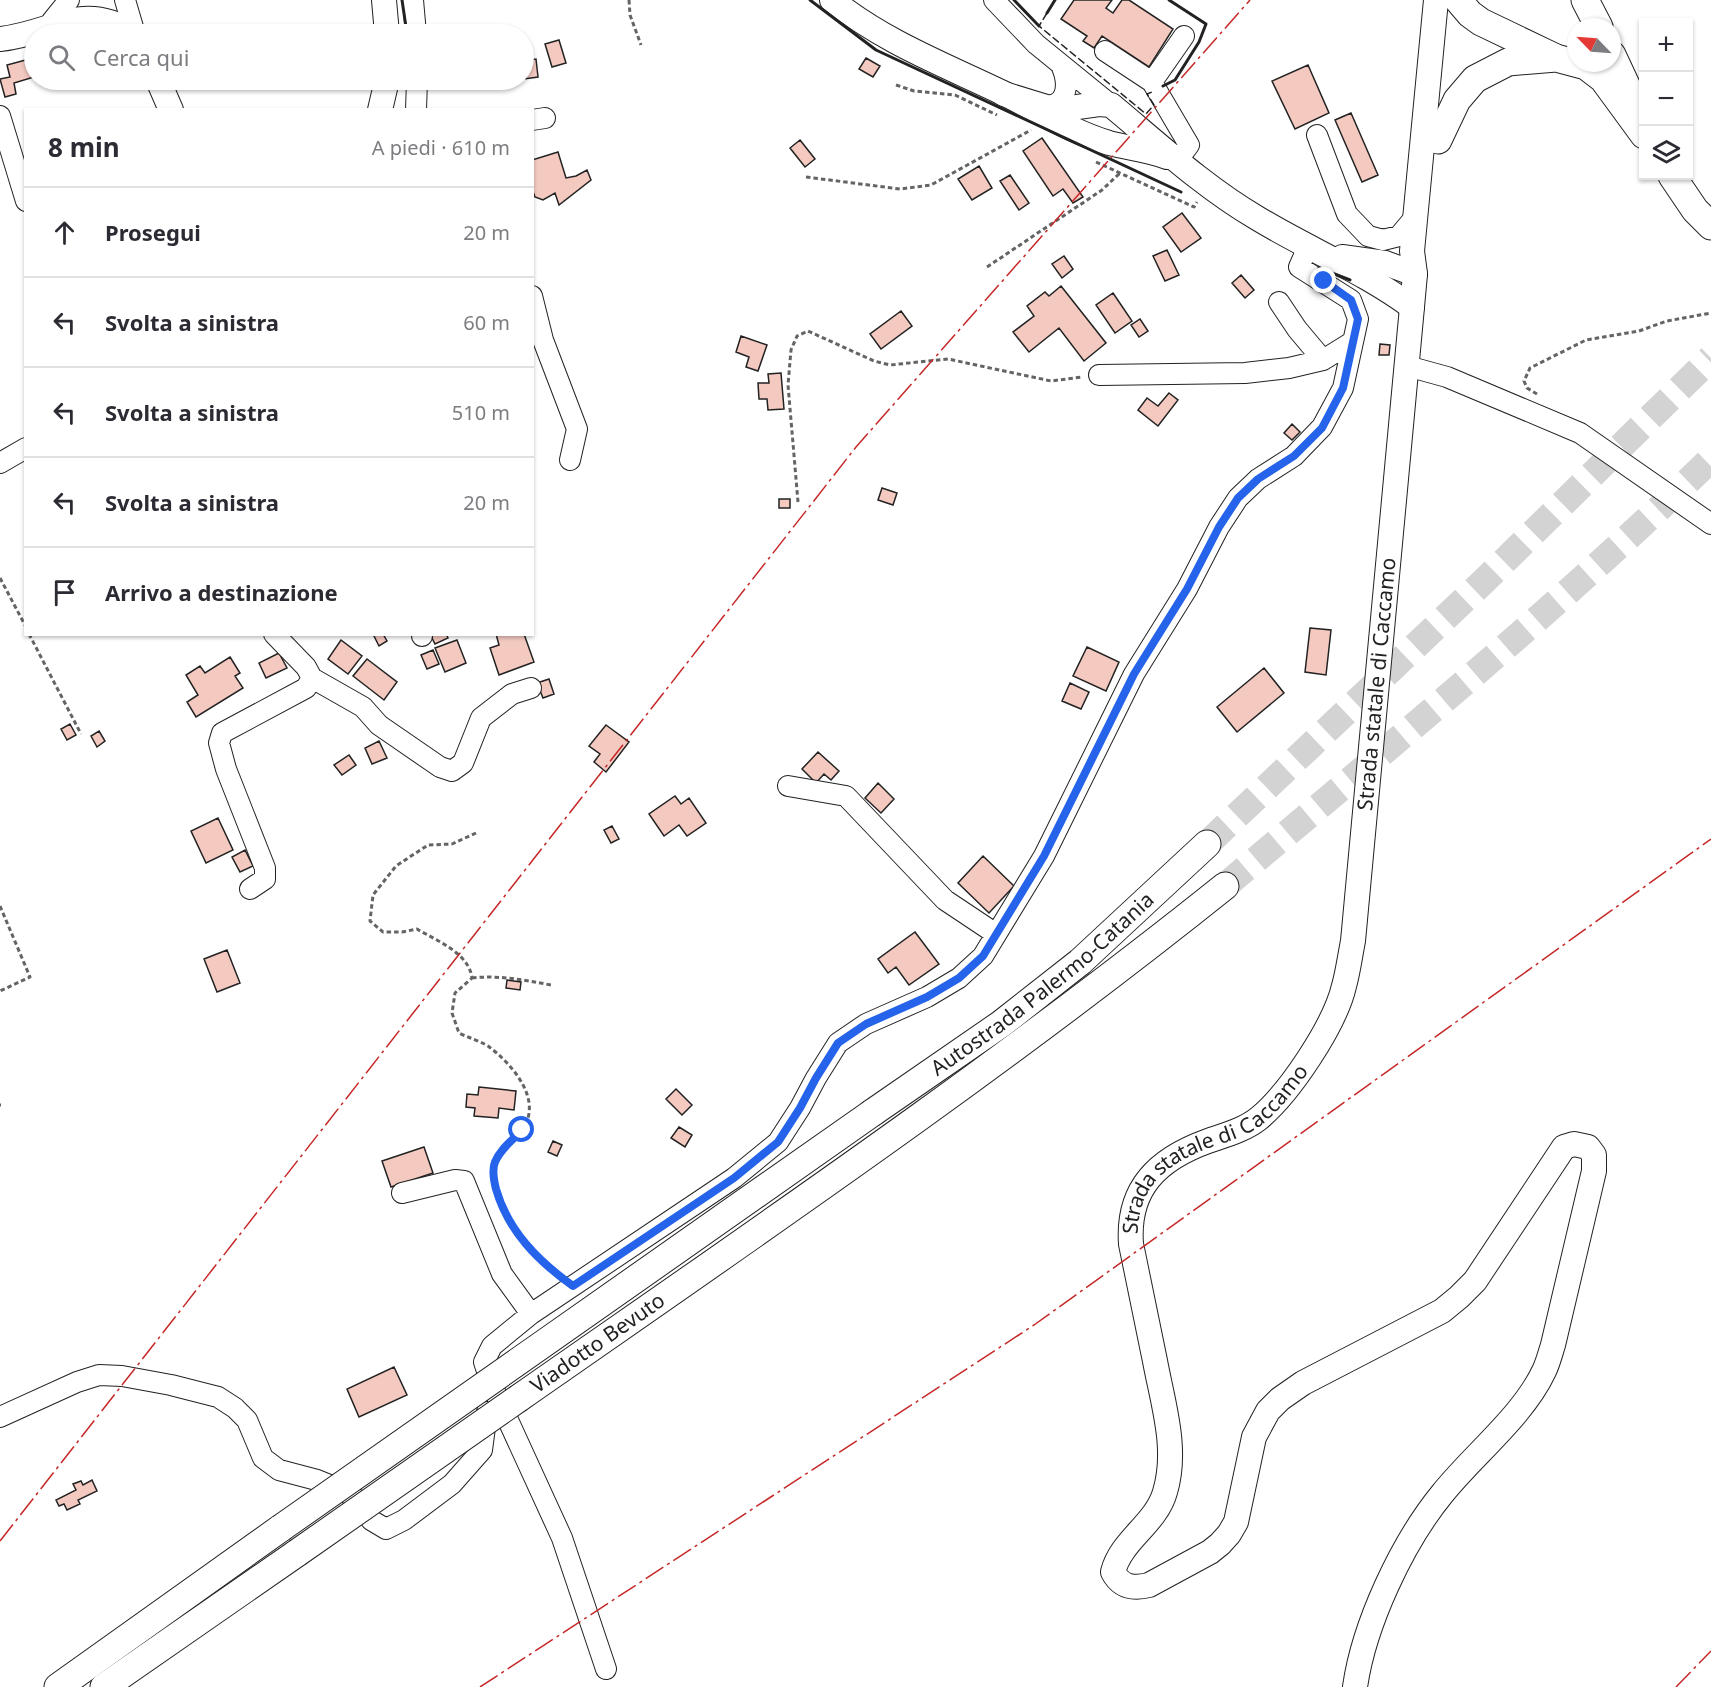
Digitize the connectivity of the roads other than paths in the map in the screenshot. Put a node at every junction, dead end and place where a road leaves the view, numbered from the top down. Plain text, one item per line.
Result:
1 (69, 0) edge
2 (125, 0) edge
3 (384, 0) edge
4 (413, 0) edge
5 (832, 0) edge
6 (994, 0) edge
7 (1436, 0) edge
8 (1451, 0) edge
9 (1458, 0) edge
10 (1586, 0) edge
11 (1595, 18) edge
12 (52, 21) junction
13 (45, 24) edge
14 (124, 24) edge
15 (132, 24) edge
16 (386, 24) edge
17 (415, 24) edge
18 (24, 33) edge
19 (1184, 36) dead end
20 (0, 39) edge
21 (1105, 51) dead end
22 (1556, 58) junction
23 (1061, 65) junction
24 (1620, 72) edge
25 (1152, 82) junction
26 (162, 90) edge
27 (385, 90) edge
28 (417, 90) edge
29 (1001, 104) junction
30 (1111, 105) junction
31 (1038, 106) junction
32 (170, 108) edge
33 (380, 108) edge
34 (416, 108) edge
35 (1639, 112) edge
36 (0, 116) edge
37 (1064, 125) junction
38 (1639, 128) edge
39 (1317, 135) dead end
40 (1438, 140) junction
41 (1177, 161) junction
42 (1675, 180) edge
43 (24, 194) edge
44 (1415, 217) junction
45 (1711, 226) edge
46 (1316, 250) junction
47 (1414, 262) junction
48 (1384, 274) junction
49 (1279, 302) dead end
50 (534, 304) edge
51 (1412, 306) junction
52 (1352, 342) junction
53 (1323, 360) junction
54 (1407, 366) junction
55 (1099, 375) road end
56 (24, 449) edge
57 (570, 460) dead end
58 (0, 463) edge
59 (1711, 524) edge
60 (275, 636) edge
61 (312, 678) junction
62 (531, 688) dead end
63 (788, 786) dead end
64 (1207, 844) tunnel mouth
65 (1225, 886) tunnel mouth
66 (250, 889) dead end
67 (996, 934) junction
68 (872, 1113) joint
69 (898, 1134) joint
70 (402, 1193) dead end
71 (531, 1314) junction
72 (491, 1383) junction
73 (0, 1417) edge
74 (606, 1669) dead end
75 (58, 1687) edge
76 (104, 1687) edge
77 (1355, 1687) edge

1 - 12 street
2 - 15 street
3 - 16 main road
4 - 17 street
5 - 29 main road
6 - 23 street
7 - 44 main road, Strada statale di Caccamo
8 - 40 main road, Strada statale di Caccamo
9 - 22 highway
10 - 11 highway
12 - 13 main road
12 - 14 main road
18 - 20 main road
19 - 25 street
21 - 25 street
22 - 38 highway
22 - 40 highway
23 - 30 street
23 - 31 street
24 - 35 highway
25 - 41 street
26 - 32 main road
27 - 33 main road
28 - 34 street
29 - 31 main road
29 - 37 main road
30 - 31 main road
30 - 37 main road
30 - 41 main road
36 - 43 street
37 - 41 main road
39 - 44 street
40 - 47 main road, Strada statale di Caccamo
41 - 46 main road
42 - 45 highway
44 - 47 main road, Strada statale di Caccamo
46 - 48 main road
46 - 52 street
47 - 48 main road
47 - 51 main road, Strada statale di Caccamo
48 - 51 main road
49 - 53 street
50 - 57 street
51 - 54 main road, Strada statale di Caccamo
52 - 53 street
52 - 67 street
53 - 55 street
54 - 59 street
54 - 77 main road, Strada statale di Caccamo
56 - 58 street
60 - 61 street
61 - 62 street
61 - 66 street
63 - 67 street
64 - 68 highway, Autostrada Palermo-Catania
65 - 69 highway, Autostrada Palermo-Catania
67 - 71 street
68 - 75 highway, Viadotto Bevuto, bridge
69 - 76 highway, Viadotto Bevuto, bridge
70 - 71 street
71 - 72 street
72 - 73 street
72 - 74 street

